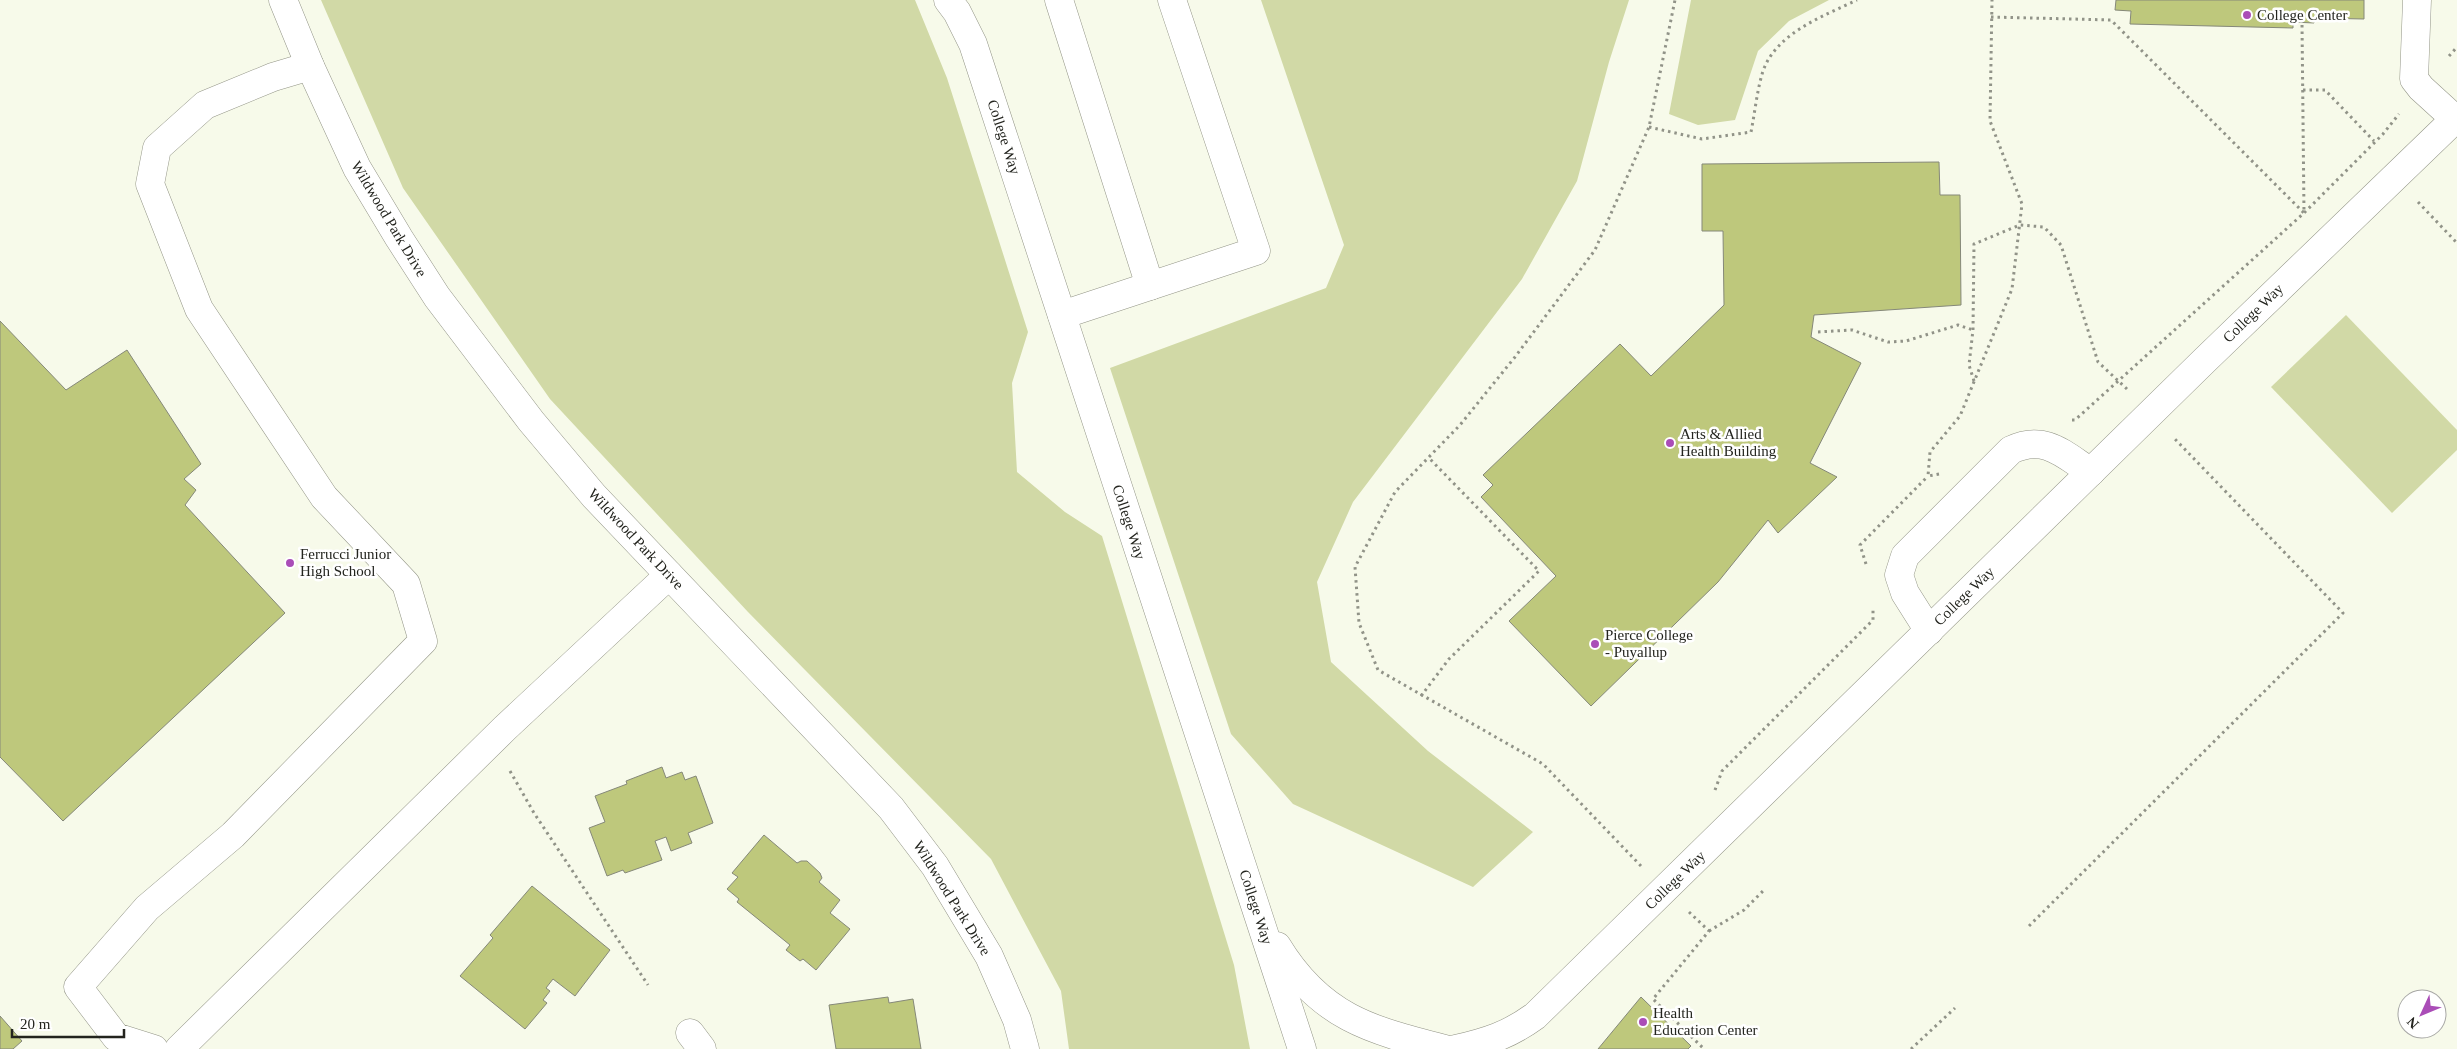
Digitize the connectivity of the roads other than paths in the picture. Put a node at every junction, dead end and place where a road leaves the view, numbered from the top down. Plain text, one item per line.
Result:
1 (283, 0) edge
2 (948, 0) edge
3 (1059, 0) edge
4 (1172, 0) edge
5 (2417, 0) edge
6 (310, 66) junction
7 (2456, 118) edge
8 (1150, 286) junction
9 (1062, 315) junction
10 (2091, 472) junction
11 (669, 574) junction
12 (1929, 631) junction
13 (1258, 914) junction
14 (1479, 1046) edge
15 (154, 1049) edge
16 (180, 1049) edge
17 (1025, 1049) edge
18 (1302, 1049) edge
19 (1445, 1049) edge
20 (1456, 1049) edge

1 - 6 street, Wildwood Park Drive
2 - 9 street, College Way
3 - 8 street
4 - 8 street
5 - 7 street
6 - 11 street, Wildwood Park Drive
6 - 15 street
7 - 10 street, College Way
8 - 9 street
9 - 13 street, College Way
10 - 12 street, College Way
10 - 12 street
11 - 16 street
11 - 17 street, Wildwood Park Drive
12 - 14 street, College Way
13 - 18 street, College Way
13 - 19 street
14 - 20 street, College Way

